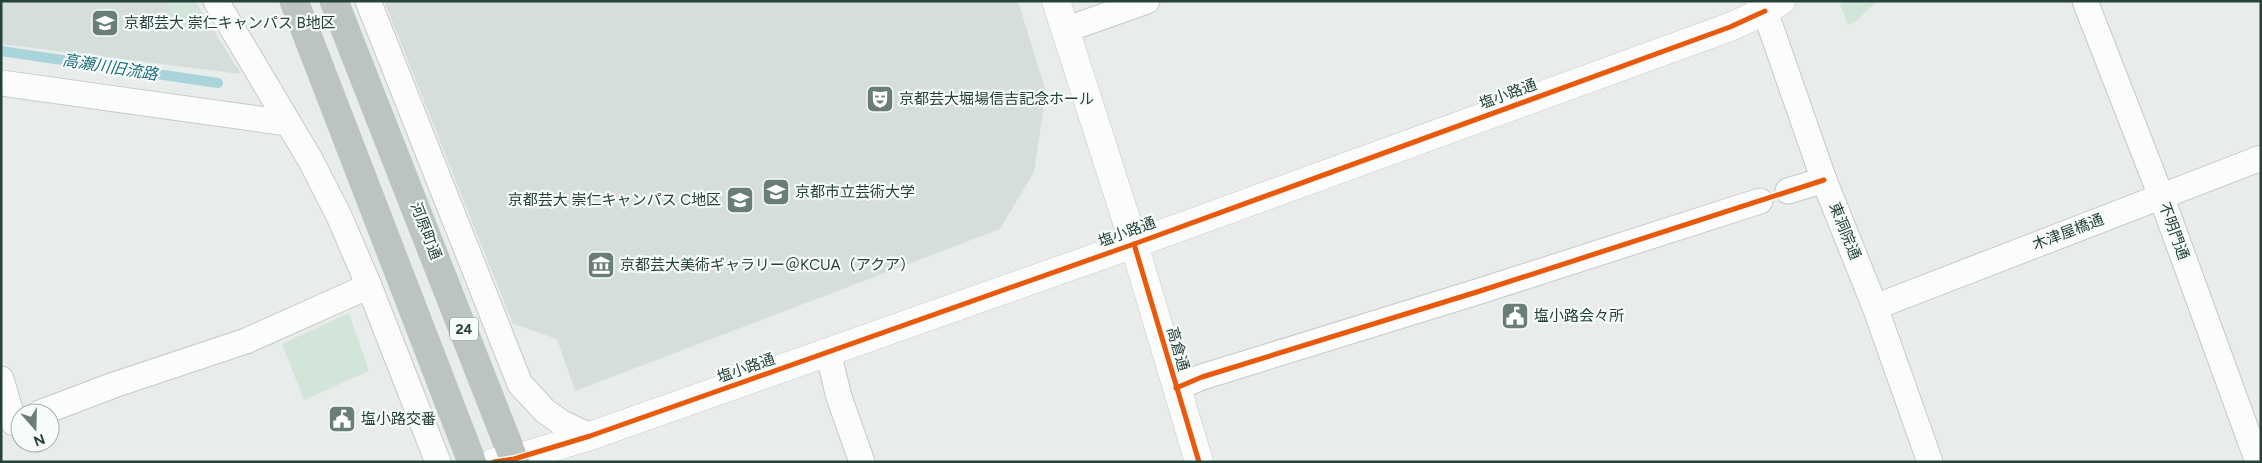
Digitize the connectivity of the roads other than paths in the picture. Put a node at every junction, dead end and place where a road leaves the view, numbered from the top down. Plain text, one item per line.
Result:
1 (216, 1) edge
2 (294, 1) edge
3 (334, 1) edge
4 (368, 1) edge
5 (1056, 1) edge
6 (1147, 1) edge
7 (2085, 1) edge
8 (1768, 5) edge
9 (1065, 30) junction
10 (1, 83) edge
11 (287, 123) junction
12 (2261, 158) edge
13 (1824, 180) junction
14 (1788, 191) dead end
15 (2161, 196) junction
16 (1760, 201) dead end
17 (1134, 244) junction
18 (369, 286) junction
19 (1875, 307) junction
20 (828, 352) junction
21 (1, 379) edge
22 (1176, 388) junction
23 (60, 405) edge
24 (10, 416) edge
25 (590, 436) junction
26 (508, 461) edge
27 (438, 462) edge
28 (472, 462) edge
29 (862, 462) edge
30 (1199, 462) edge
31 (1930, 462) edge
32 (2258, 462) edge

1 - 11 street
2 - 28 highway
3 - 26 highway, 河原町通 / 24
4 - 25 street
5 - 9 main road, 高倉通
6 - 9 street
7 - 15 street, 不明門通
8 - 13 street, 東洞院通
8 - 17 main road, 塩小路通
9 - 17 main road, 高倉通
10 - 11 street
11 - 18 street
12 - 15 street, 木津屋橋通
13 - 14 street
13 - 19 street, 東洞院通
15 - 19 street, 木津屋橋通
15 - 32 street, 不明門通
16 - 22 street
17 - 20 main road, 塩小路通
17 - 22 main road, 高倉通
18 - 23 street
18 - 27 street
19 - 31 street, 東洞院通
20 - 25 main road, 塩小路通
20 - 29 street
21 - 24 street
22 - 30 main road, 高倉通
25 - 26 main road, 塩小路通

